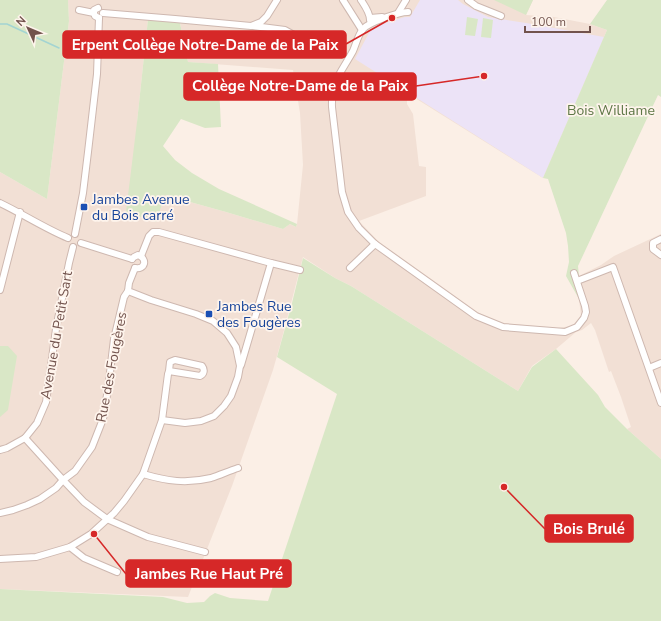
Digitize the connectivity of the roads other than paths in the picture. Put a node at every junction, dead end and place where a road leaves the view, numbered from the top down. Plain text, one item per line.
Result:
1 (98, 0) edge
2 (277, 0) edge
3 (343, 0) edge
4 (361, 0) edge
5 (405, 0) edge
6 (468, 0) edge
7 (79, 10) dead end
8 (96, 10) junction
9 (400, 11) junction
10 (408, 12) dead end
11 (101, 15) junction
12 (501, 16) dead end
13 (370, 21) junction
14 (251, 26) junction
15 (362, 30) junction
16 (294, 35) dead end
17 (0, 203) edge
18 (20, 212) junction
19 (75, 234) junction
20 (68, 238) junction
21 (661, 239) edge
22 (81, 243) junction
23 (375, 244) junction
24 (73, 247) junction
25 (661, 255) edge
26 (141, 256) junction
27 (132, 259) junction
28 (271, 263) junction
29 (135, 268) junction
30 (350, 268) dead end
31 (300, 270) dead end
32 (574, 273) dead end
33 (577, 281) junction
34 (0, 290) edge
35 (128, 291) junction
36 (236, 347) junction
37 (246, 347) junction
38 (661, 364) edge
39 (240, 366) junction
40 (649, 368) junction
41 (169, 371) junction
42 (661, 402) edge
43 (162, 420) junction
44 (25, 438) junction
45 (0, 450) edge
46 (238, 468) dead end
47 (143, 474) junction
48 (63, 480) junction
49 (0, 513) edge
50 (107, 519) junction
51 (70, 547) junction
52 (205, 552) dead end
53 (0, 559) edge
54 (117, 572) dead end

1 - 8 street
2 - 14 street
3 - 15 street
4 - 13 street
5 - 9 street
6 - 12 street
7 - 8 street
8 - 11 street
9 - 10 street
9 - 13 street
11 - 14 street
11 - 19 street
13 - 15 street
14 - 16 street
15 - 23 street
17 - 18 street
18 - 20 street
18 - 34 street
19 - 20 street
19 - 22 street
20 - 24 street
21 - 25 street
22 - 24 street
22 - 27 street
23 - 30 street
23 - 33 street
24 - 44 street, Avenue du Petit Sart
26 - 27 street
26 - 28 street
26 - 29 street
27 - 29 street
28 - 31 street
28 - 37 street
29 - 35 street, Rue des Fougères
32 - 33 street
33 - 40 street
35 - 36 street
35 - 48 street, Rue des Fougères
36 - 37 street
36 - 39 street
37 - 39 street
38 - 40 street
39 - 43 street
40 - 42 street
41 - 41 street
41 - 43 street
43 - 47 street
44 - 45 street, Avenue du Petit Sart
44 - 48 street
46 - 47 street
47 - 50 street
48 - 49 street, Rue des Fougères
48 - 50 street
50 - 51 street
50 - 52 street
51 - 53 street
51 - 54 street

